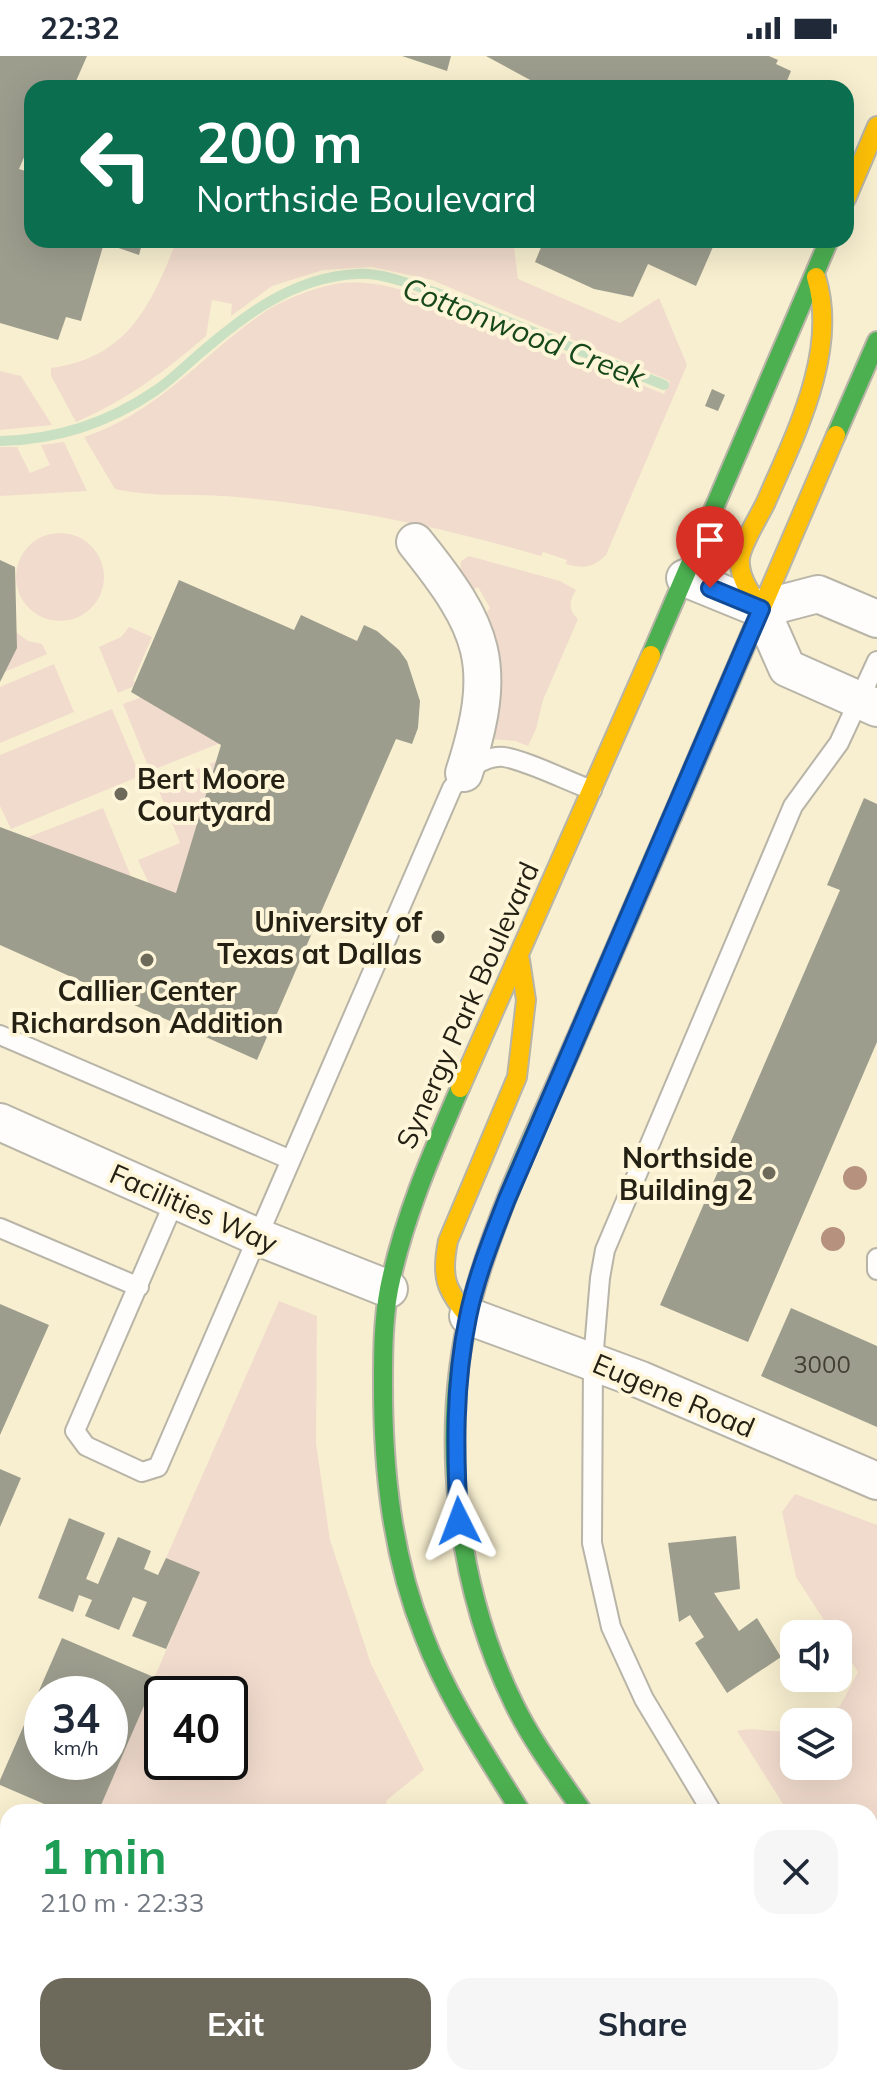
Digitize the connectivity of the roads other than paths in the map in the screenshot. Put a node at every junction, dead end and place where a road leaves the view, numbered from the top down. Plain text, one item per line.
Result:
1 (877, 126) edge
2 (854, 180) edge
3 (826, 248) edge
4 (815, 273) junction
5 (877, 341) edge
6 (415, 542) dead end
7 (685, 578) junction
8 (761, 609) junction
9 (877, 619) edge
10 (877, 661) edge
11 (868, 704) edge
12 (464, 773) junction
13 (592, 790) junction
14 (519, 954) junction
15 (0, 1035) edge
16 (0, 1122) edge
17 (291, 1160) junction
18 (175, 1200) junction
19 (0, 1228) edge
20 (258, 1237) junction
21 (877, 1258) edge
22 (877, 1270) edge
23 (139, 1287) junction
24 (396, 1291) junction
25 (455, 1311) junction
26 (593, 1361) junction
27 (877, 1481) edge
28 (489, 1761) junction
29 (489, 1799) dead end
30 (516, 1804) edge
31 (578, 1804) edge
32 (707, 1804) edge

1 - 2 street
3 - 4 street, Synergy Park Boulevard
4 - 7 street, Synergy Park Boulevard
4 - 8 street
5 - 8 street
6 - 12 street
7 - 8 street
7 - 13 street, Synergy Park Boulevard
8 - 9 street
8 - 11 street
8 - 25 street
10 - 11 lane
11 - 26 lane
12 - 13 lane
12 - 17 lane
13 - 14 street, Synergy Park Boulevard
14 - 24 street, Synergy Park Boulevard
14 - 25 street
15 - 17 lane
16 - 18 street, Facilities Way
17 - 20 lane
18 - 20 street, Facilities Way
18 - 23 lane
19 - 23 lane
20 - 23 lane
20 - 24 street, Facilities Way
21 - 22 lane
24 - 28 street, Synergy Park Boulevard
25 - 26 street, Eugene Road
25 - 31 street
26 - 27 street, Eugene Road
26 - 32 lane
28 - 29 street
28 - 30 street, Synergy Park Boulevard

